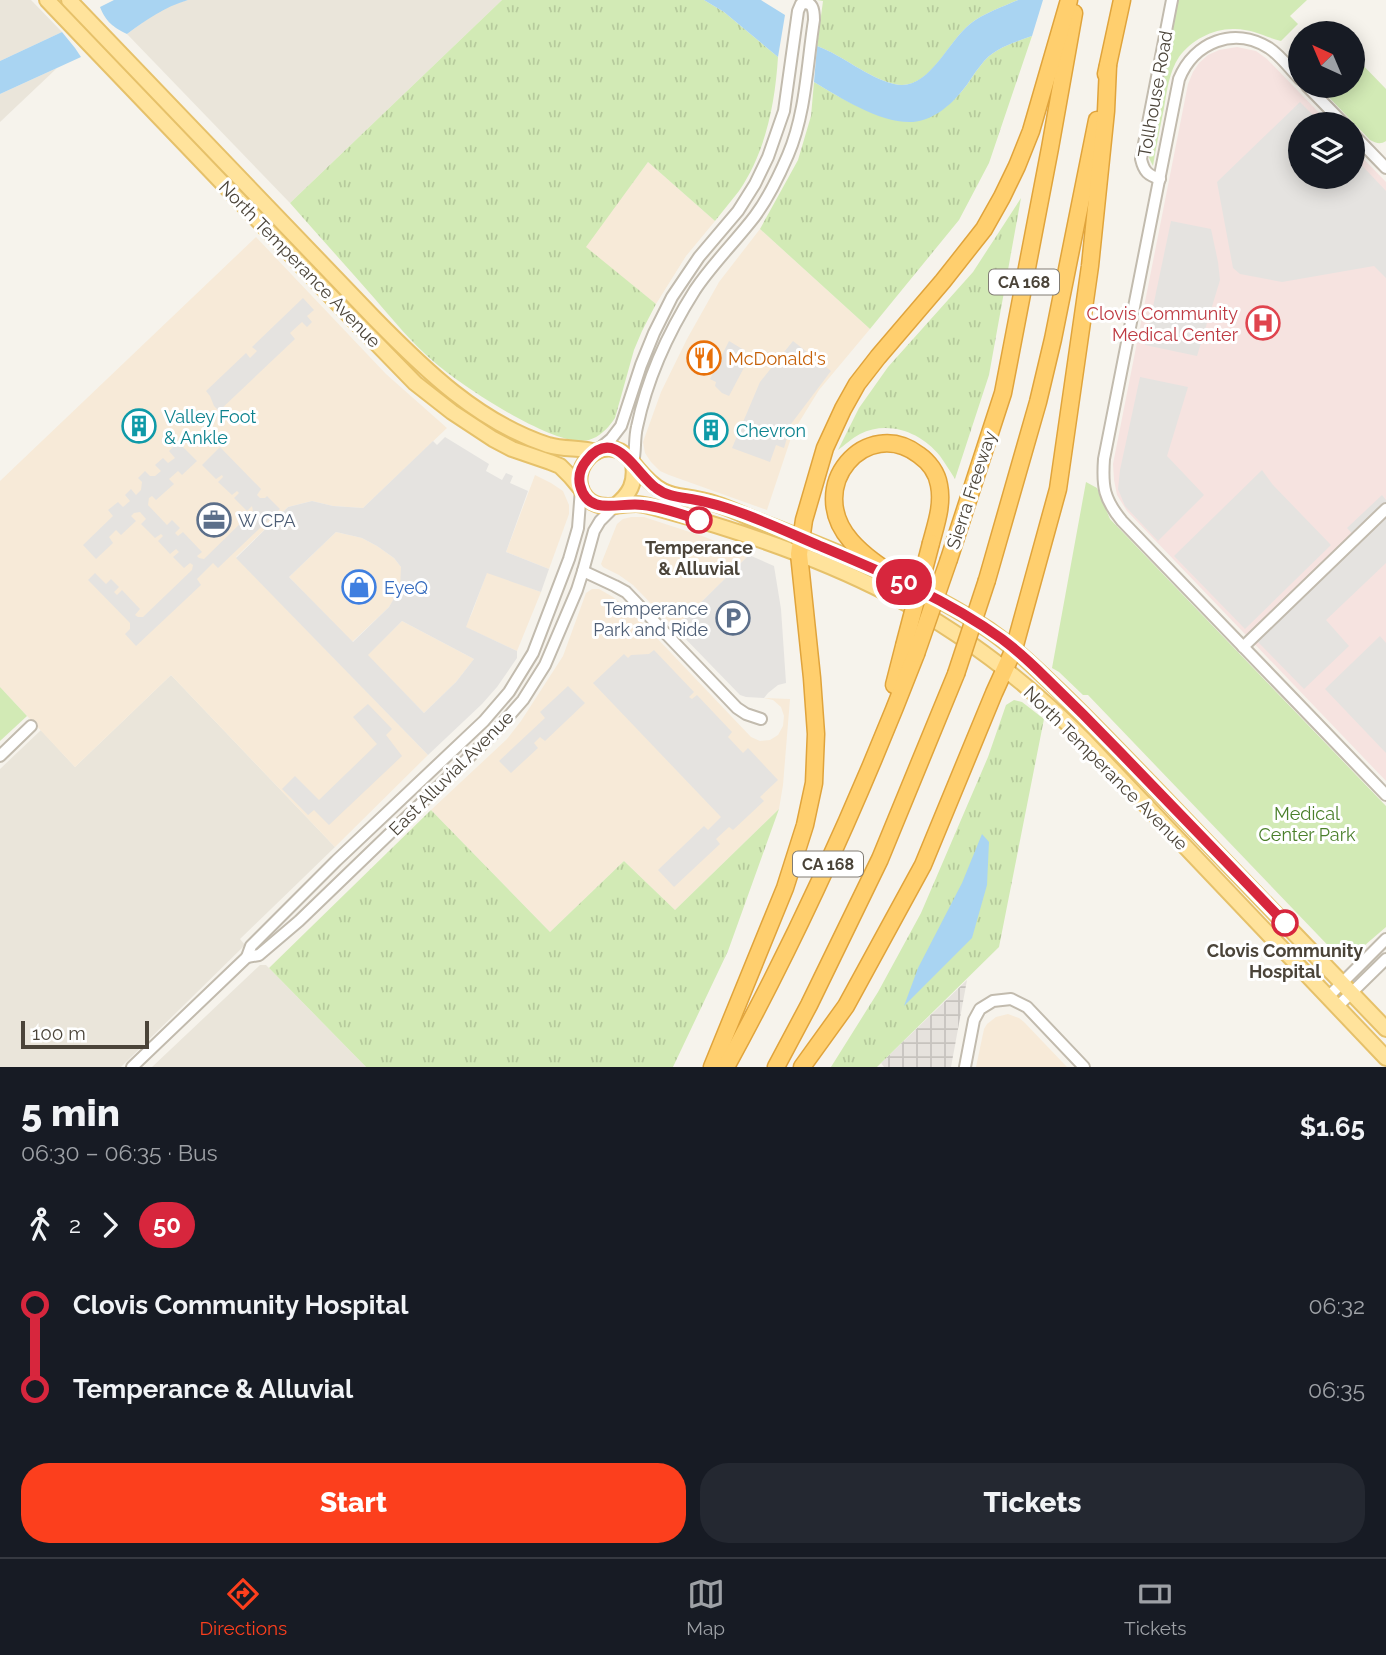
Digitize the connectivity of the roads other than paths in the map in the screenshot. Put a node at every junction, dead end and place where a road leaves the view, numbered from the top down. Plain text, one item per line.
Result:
1 (47, 0) edge
2 (69, 0) edge
3 (1069, 0) edge
4 (1076, 0) edge
5 (1122, 0) edge
6 (1172, 0) edge
7 (1108, 66) junction
8 (1288, 67) edge
9 (1319, 98) edge
10 (1332, 112) edge
11 (1365, 146) edge
12 (1386, 168) edge
13 (1160, 178) junction
14 (344, 310) junction
15 (431, 374) junction
16 (596, 452) junction
17 (633, 463) junction
18 (581, 489) junction
19 (615, 506) junction
20 (1386, 509) edge
21 (799, 546) junction
22 (583, 571) junction
23 (902, 581) junction
24 (1243, 647) junction
25 (1014, 649) junction
26 (910, 650) junction
27 (1006, 670) junction
28 (761, 719) dead end
29 (32, 726) dead end
30 (0, 756) edge
31 (1386, 795) edge
32 (1386, 939) edge
33 (247, 957) junction
34 (1386, 959) edge
35 (1347, 988) junction
36 (1332, 1002) junction
37 (1386, 1029) edge
38 (1386, 1058) edge
39 (132, 1067) edge
40 (712, 1067) edge
41 (726, 1067) edge
42 (776, 1067) edge
43 (802, 1067) edge
44 (965, 1067) edge
45 (1084, 1067) edge

1 - 14 main road, North Temperance Avenue
2 - 15 main road, North Temperance Avenue
3 - 21 highway
4 - 26 highway, Sierra Freeway / CA 168, bridge
5 - 7 highway, CA 168
6 - 13 street, Tollhouse Road
7 - 25 highway
7 - 42 highway, CA 168, bridge
8 - 13 street
9 - 10 street
11 - 12 street
13 - 24 street
14 - 15 main road
14 - 18 main road, North Temperance Avenue
15 - 16 main road, North Temperance Avenue
16 - 17 main road
16 - 17 street
16 - 18 main road
17 - 19 main road
17 - 21 main road, North Temperance Avenue
18 - 19 main road
18 - 33 street, East Alluvial Avenue
19 - 21 main road, North Temperance Avenue
19 - 22 street, East Alluvial Avenue
20 - 24 street
21 - 23 main road, North Temperance Avenue
21 - 27 main road, North Temperance Avenue
21 - 40 highway
22 - 28 street
22 - 33 street, East Alluvial Avenue
23 - 25 main road, North Temperance Avenue
23 - 26 highway, bridge
24 - 31 street
25 - 27 highway
25 - 35 main road, North Temperance Avenue
26 - 41 highway, CA 168
27 - 36 main road, North Temperance Avenue
27 - 43 highway
29 - 30 street
32 - 35 street
33 - 39 street, East Alluvial Avenue
34 - 35 street
35 - 36 street
35 - 37 main road, North Temperance Avenue
36 - 38 main road, North Temperance Avenue
44 - 45 street

